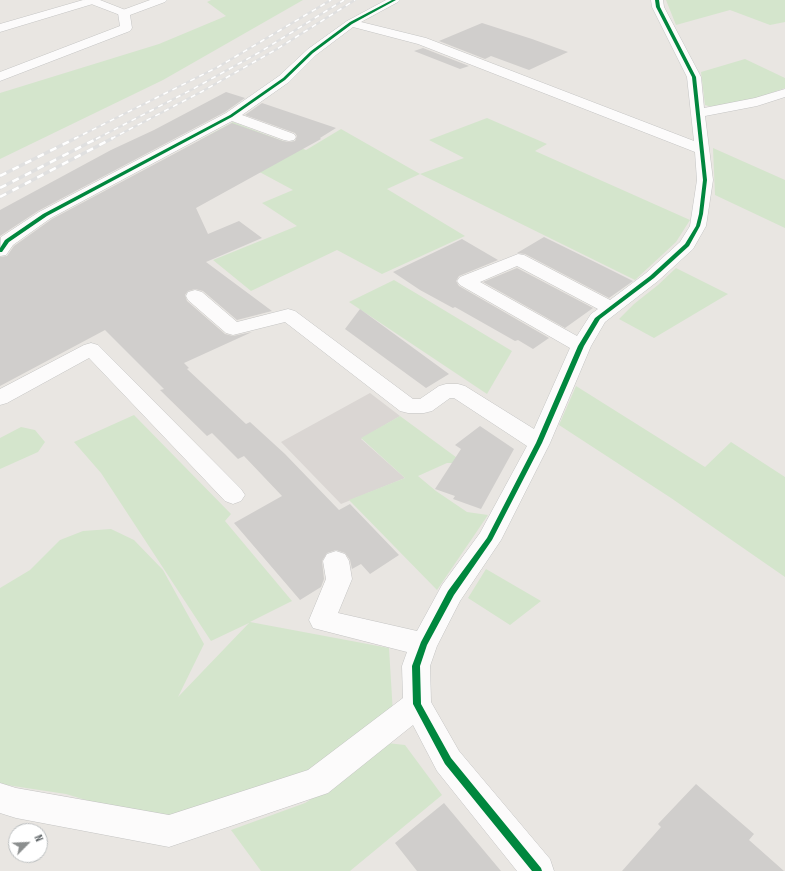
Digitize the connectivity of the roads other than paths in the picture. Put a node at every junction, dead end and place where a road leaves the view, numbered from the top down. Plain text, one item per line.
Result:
1 (91, 0) edge
2 (161, 0) edge
3 (394, 0) edge
4 (657, 0) edge
5 (124, 13) junction
6 (351, 23) junction
7 (0, 28) edge
8 (0, 77) edge
9 (784, 93) edge
10 (697, 113) junction
11 (231, 116) junction
12 (290, 137) dead end
13 (703, 150) junction
14 (0, 251) edge
15 (194, 296) dead end
16 (611, 308) junction
17 (581, 346) junction
18 (0, 398) edge
19 (539, 443) junction
20 (232, 495) dead end
21 (336, 561) dead end
22 (424, 644) junction
23 (417, 704) junction
24 (0, 798) edge
25 (538, 871) edge

1 - 5 street
1 - 7 street
2 - 5 street
3 - 6 street
4 - 10 street
5 - 8 street
6 - 11 street
6 - 13 street
9 - 10 street
10 - 13 street
11 - 12 street
11 - 14 street
13 - 16 street
15 - 19 street
16 - 17 street
16 - 17 street
17 - 19 street
18 - 20 street
19 - 22 street
21 - 22 street
22 - 23 street
23 - 24 street
23 - 25 street

